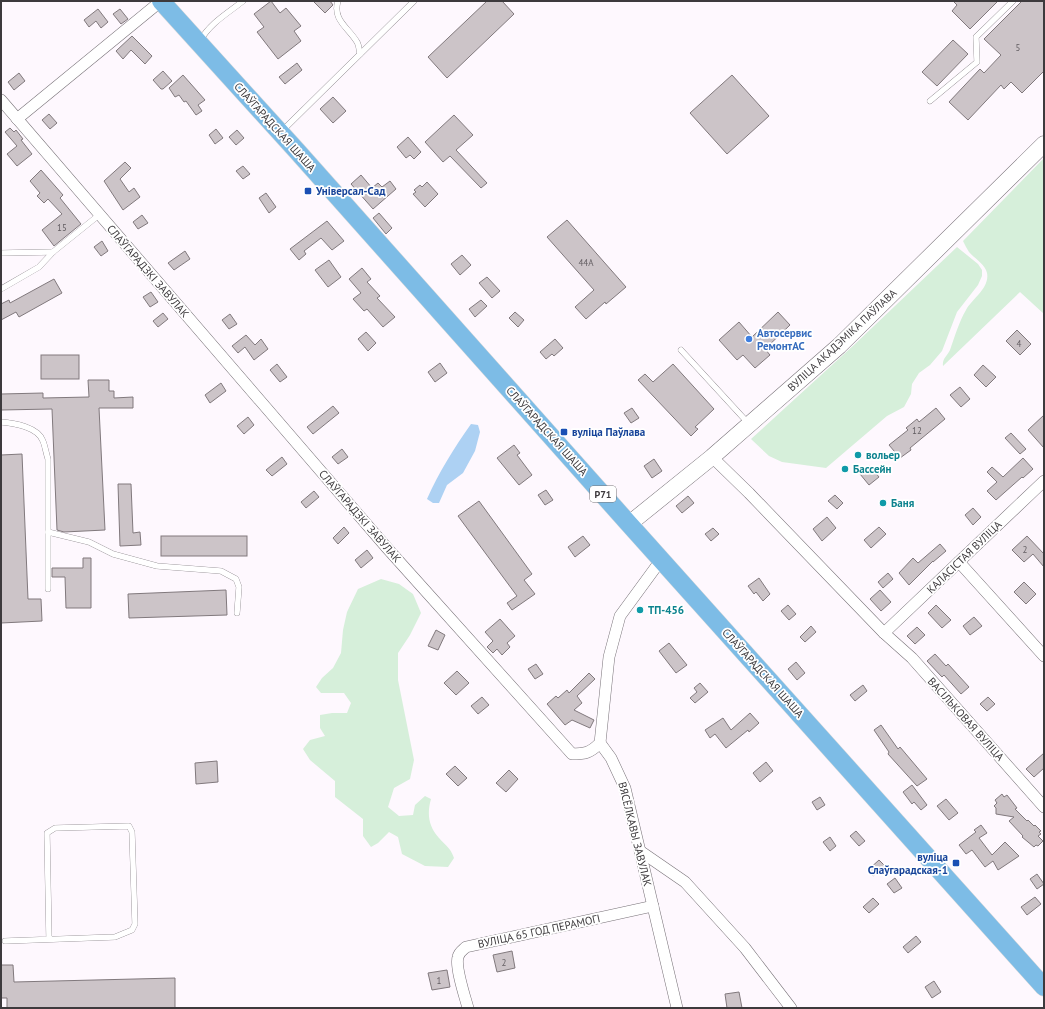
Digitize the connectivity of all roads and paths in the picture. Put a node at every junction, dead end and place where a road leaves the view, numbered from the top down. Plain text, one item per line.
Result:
1 (161, 1) edge
2 (243, 1) edge
3 (338, 1) edge
4 (414, 1) edge
5 (1013, 1) edge
6 (199, 43) junction
7 (360, 54) junction
8 (1, 100) edge
9 (930, 101) dead end
10 (17, 120) junction
11 (280, 133) junction
12 (1044, 144) edge
13 (99, 215) junction
14 (54, 252) junction
15 (1, 253) edge
16 (1, 289) edge
17 (681, 350) dead end
18 (1, 422) edge
19 (749, 424) junction
20 (712, 457) junction
21 (1044, 481) edge
22 (630, 524) junction
23 (48, 532) junction
24 (661, 560) junction
25 (959, 562) junction
26 (48, 589) dead end
27 (237, 613) dead end
28 (884, 633) junction
29 (1044, 656) edge
30 (600, 743) junction
31 (1044, 807) edge
32 (640, 851) junction
33 (653, 906) junction
34 (49, 939) junction
35 (5, 941) dead end
36 (1044, 987) edge
37 (468, 1008) edge
38 (677, 1008) edge
39 (791, 1008) edge

1 - 6 main road, СЛАЎГАРАДСКАЯ ШАША / Р71
1 - 10 street
2 - 6 lane
3 - 7 lane
4 - 7 lane
5 - 9 lane
6 - 11 main road, СЛАЎГАРАДСКАЯ ШАША / Р71
7 - 11 lane
8 - 10 street, СЛАЎГАРАДЗКІ ЗАВУЛАК
10 - 13 street, СЛАЎГАРАДЗКІ ЗАВУЛАК
11 - 22 main road, СЛАЎГАРАДСКАЯ ШАША / Р71
12 - 19 main road, ВУЛІЦА АКАДЭМІКА ПАЎЛАВА
13 - 14 lane
13 - 30 street, СЛАЎГАРАДЗКІ ЗАВУЛАК
14 - 15 lane
14 - 16 lane
17 - 19 lane
18 - 23 lane
19 - 20 main road, ВУЛІЦА АКАДЭМІКА ПАЎЛАВА
20 - 22 main road, ВУЛІЦА АКАДЭМІКА ПАЎЛАВА
20 - 28 street, ВАСІЛЬКОВАЯ ВУЛІЦА
21 - 25 street, КАЛАСІСТАЯ ВУЛІЦА
22 - 24 main road, СЛАЎГАРАДСКАЯ ШАША / Р71
23 - 26 lane
23 - 27 lane
24 - 30 street
24 - 36 main road, СЛАЎГАРАДСКАЯ ШАША / Р71
25 - 28 street, КАЛАСІСТАЯ ВУЛІЦА
25 - 29 street
28 - 31 street, ВАСІЛЬКОВАЯ ВУЛІЦА
30 - 32 street, ВЯСЁЛКАВЫ ЗАВУЛАК
32 - 33 street, ВЯСЁЛКАВЫ ЗАВУЛАК
32 - 39 street
33 - 37 street, ВУЛІЦА 65 ГОД ПЕРАМОГІ
33 - 38 street, ВЯСЁЛКАВЫ ЗАВУЛАК
34 - 34 lane
34 - 35 lane

